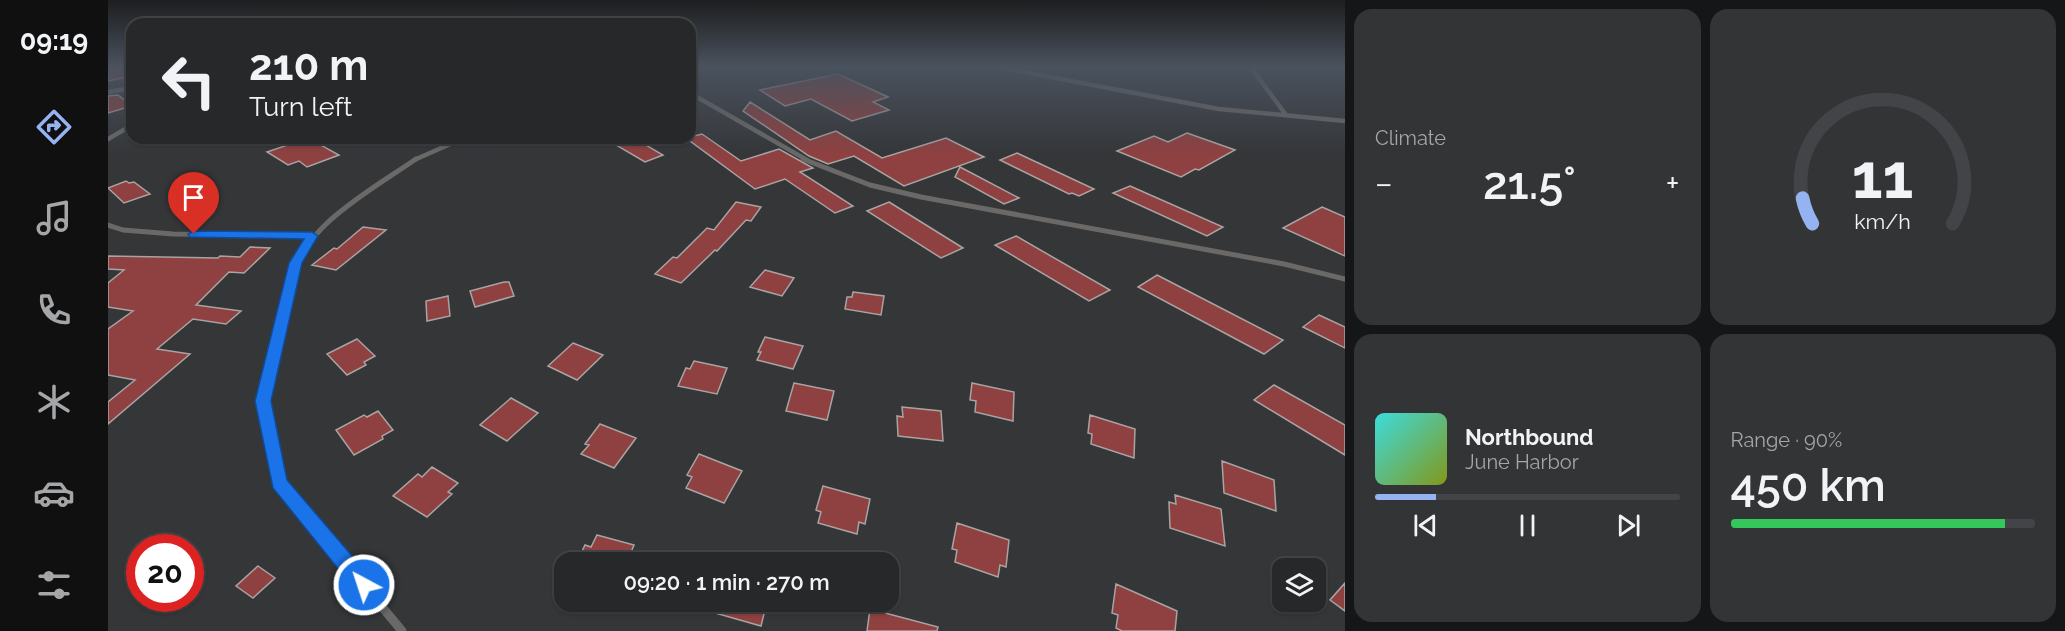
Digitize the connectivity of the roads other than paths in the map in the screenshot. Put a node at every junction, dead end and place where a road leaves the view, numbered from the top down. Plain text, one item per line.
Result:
1 (1147, 95) edge
2 (1271, 95) edge
3 (696, 97) edge
4 (1286, 116) junction
5 (1345, 121) edge
6 (126, 128) edge
7 (108, 139) edge
8 (450, 144) edge
9 (108, 225) edge
10 (312, 236) junction
11 (1345, 279) edge
12 (402, 631) edge

1 - 4 lane
2 - 4 lane
3 - 11 lane
4 - 5 lane
6 - 7 lane
8 - 10 lane
9 - 10 lane
10 - 12 lane

